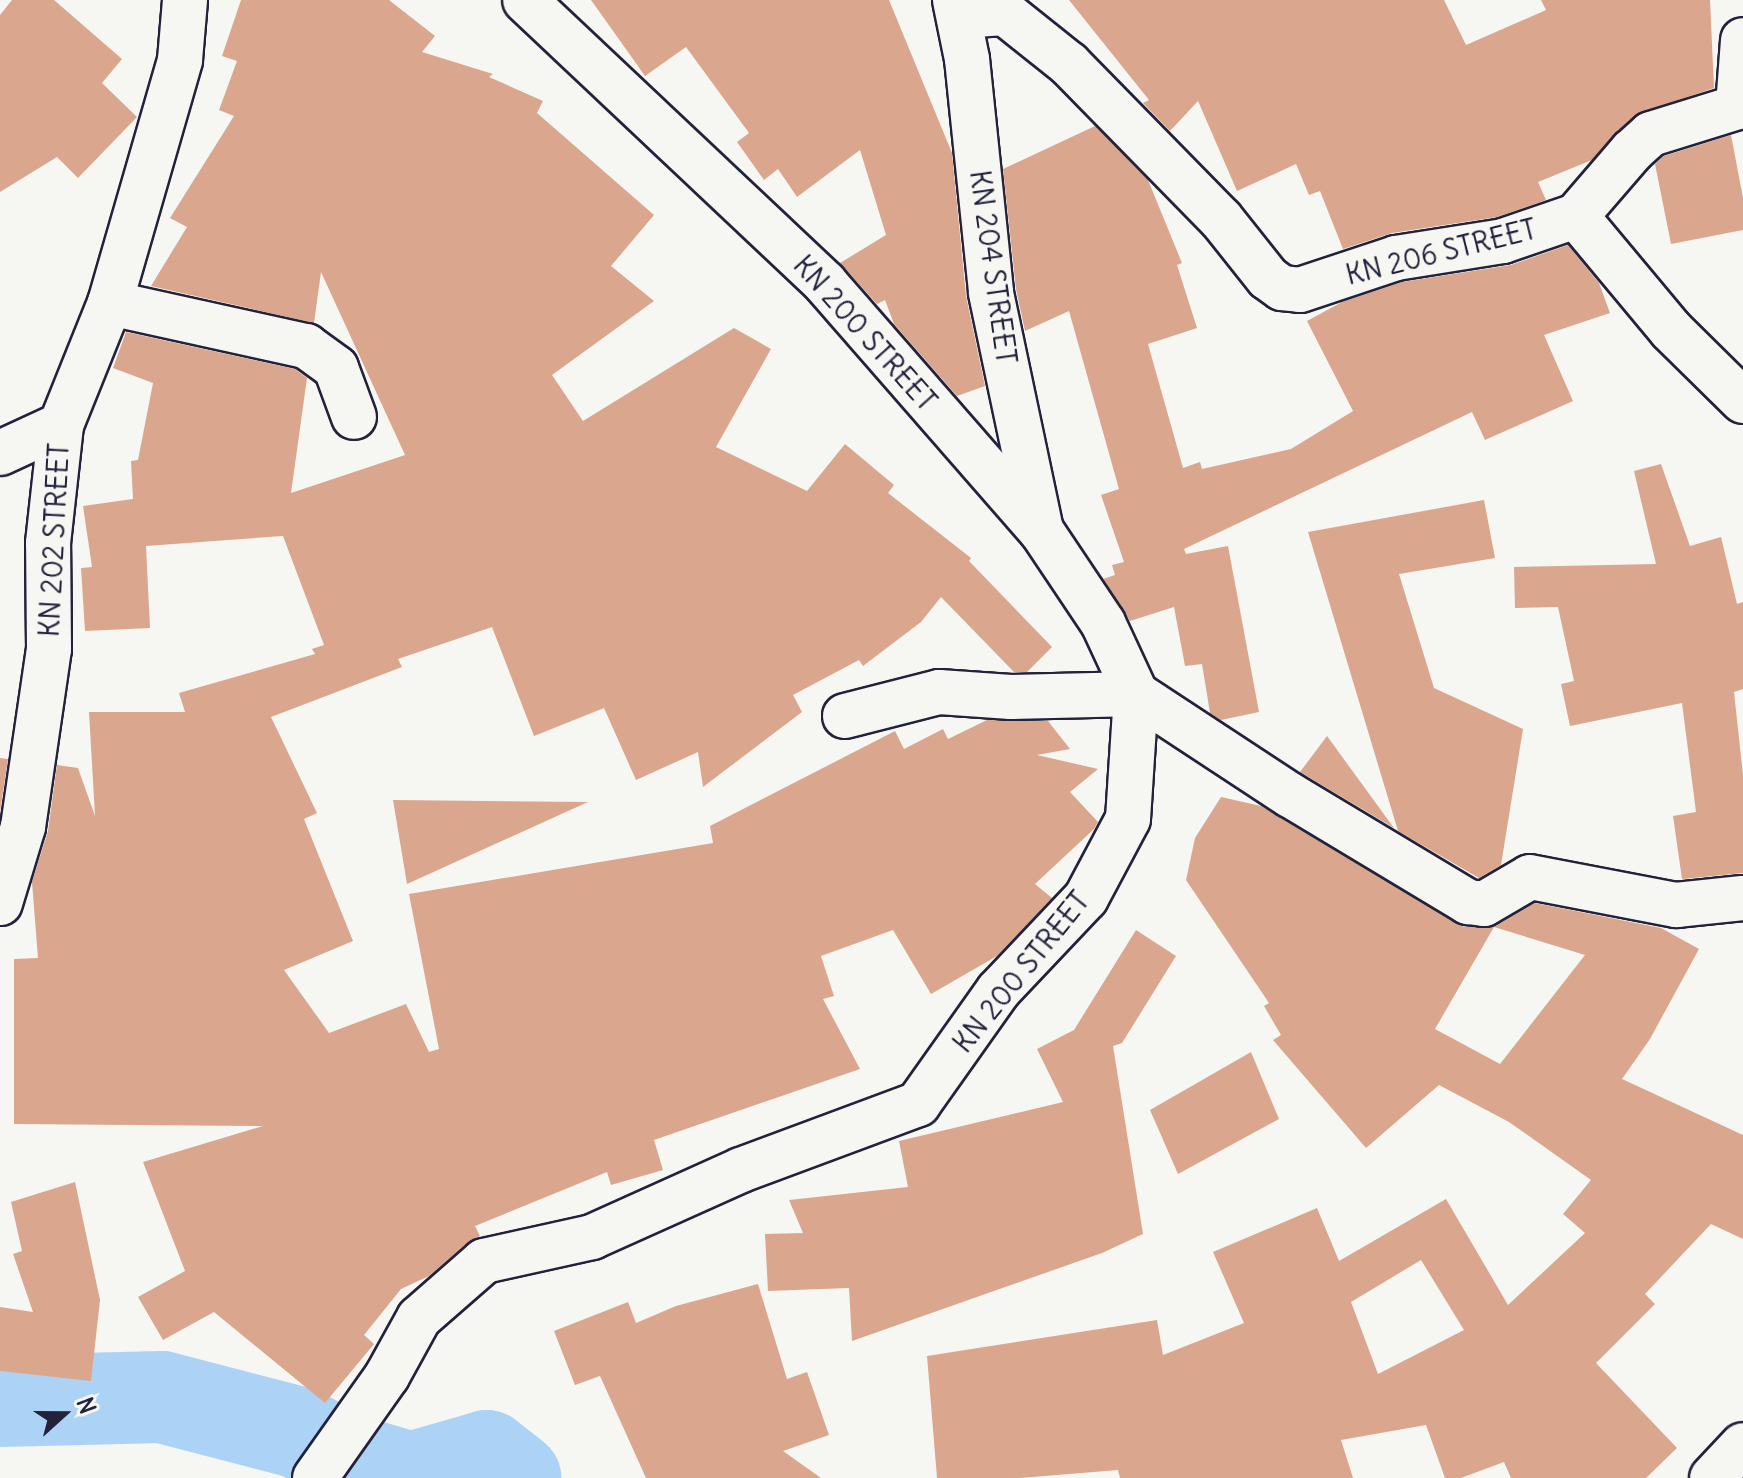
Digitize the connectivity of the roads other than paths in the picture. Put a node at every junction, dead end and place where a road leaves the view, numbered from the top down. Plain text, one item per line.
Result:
1 (185, 0) edge
2 (525, 0) edge
3 (957, 8) edge
4 (1743, 40) edge
5 (1576, 216) junction
6 (110, 303) junction
7 (1743, 401) edge
8 (354, 417) dead end
9 (61, 425) junction
10 (0, 453) edge
11 (1042, 532) junction
12 (1136, 694) junction
13 (845, 716) dead end
14 (1743, 898) edge
15 (0, 903) edge
16 (1743, 1445) edge
17 (315, 1478) edge
18 (1712, 1478) edge

1 - 6 street, KN 202 STREET
2 - 11 street, KN 200 STREET
3 - 5 street, KN 206 STREET
3 - 11 street, KN 204 STREET
4 - 5 street
5 - 7 street
6 - 8 street
6 - 9 street, KN 202 STREET
9 - 10 street
9 - 15 street, KN 202 STREET
11 - 12 street, KN 200 STREET
12 - 13 street
12 - 14 street
12 - 17 street, KN 200 STREET
16 - 18 street

